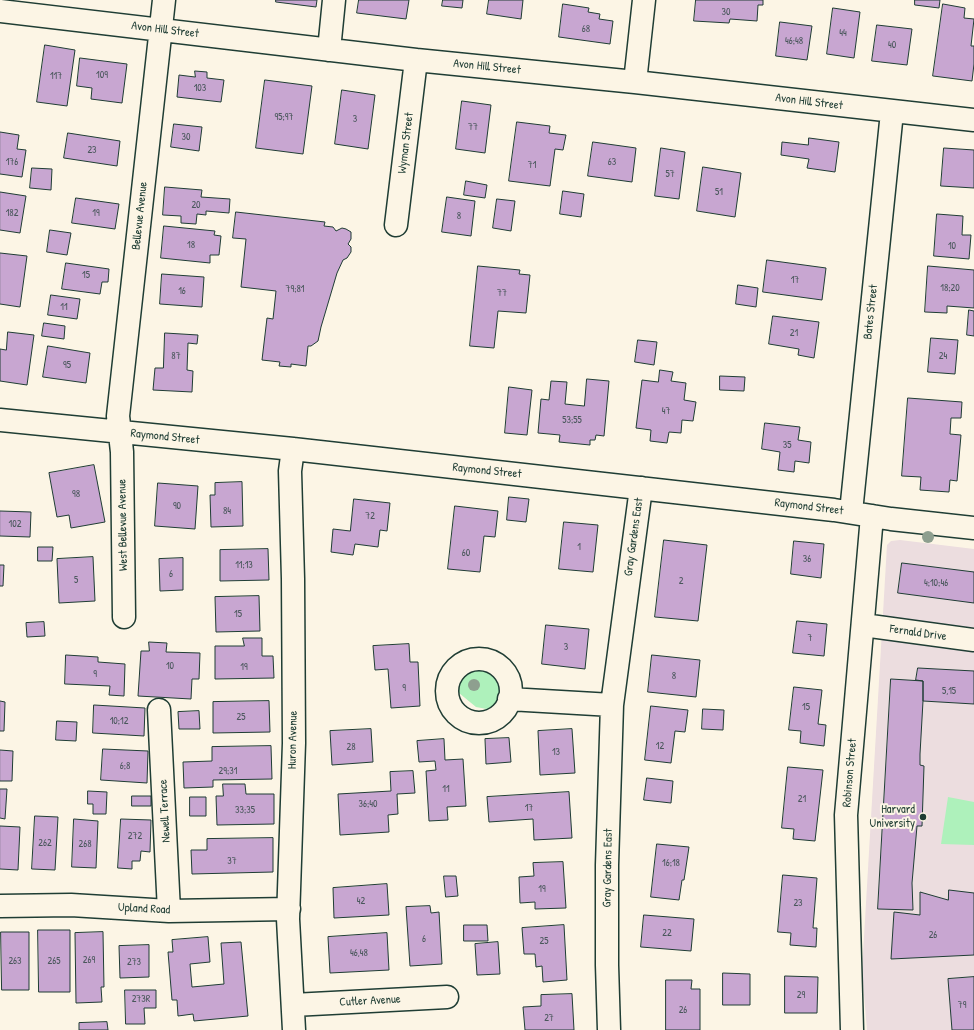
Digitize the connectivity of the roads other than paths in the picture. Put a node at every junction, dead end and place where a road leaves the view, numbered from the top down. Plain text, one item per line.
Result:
1 (164, 0) edge
2 (334, 0) edge
3 (644, 0) edge
4 (0, 11) edge
5 (161, 30) junction
6 (328, 50) junction
7 (416, 60) junction
8 (635, 82) junction
9 (892, 112) junction
10 (974, 120) edge
11 (396, 226) dead end
12 (0, 420) edge
13 (120, 432) junction
14 (293, 449) junction
15 (641, 488) junction
16 (851, 512) junction
17 (872, 516) junction
18 (974, 528) edge
19 (124, 617) dead end
20 (863, 625) junction
21 (974, 640) edge
22 (509, 699) dead end
23 (612, 705) junction
24 (159, 710) dead end
25 (0, 906) edge
26 (289, 909) junction
27 (169, 911) junction
28 (447, 997) dead end
29 (293, 1005) junction
30 (294, 1030) edge
31 (609, 1030) edge
32 (852, 1030) edge

1 - 5 street, Bellevue Avenue
2 - 6 street
3 - 8 street
4 - 5 street, Avon Hill Street
5 - 6 street, Avon Hill Street
5 - 13 street, Bellevue Avenue
6 - 7 street, Avon Hill Street
7 - 8 street, Avon Hill Street
7 - 11 street, Wyman Street
8 - 9 street, Avon Hill Street
9 - 10 street, Avon Hill Street
9 - 16 street, Bates Street
12 - 13 street, Raymond Street
13 - 14 street, Raymond Street
13 - 19 street, West Bellevue Avenue
14 - 15 street, Raymond Street
14 - 26 street, Huron Avenue
15 - 16 street, Raymond Street
15 - 23 street, Gray Gardens East
16 - 17 street, Raymond Street
17 - 18 street, Raymond Street
17 - 20 street, Robinson Street
20 - 21 street, Fernald Drive
20 - 32 street, Robinson Street
22 - 23 street
23 - 31 street, Gray Gardens East
24 - 27 street, Newell Terrace
25 - 27 street, Upland Road
26 - 27 street, Upland Road
26 - 29 street, Huron Avenue
28 - 29 street, Cutler Avenue
29 - 30 street, Huron Avenue

